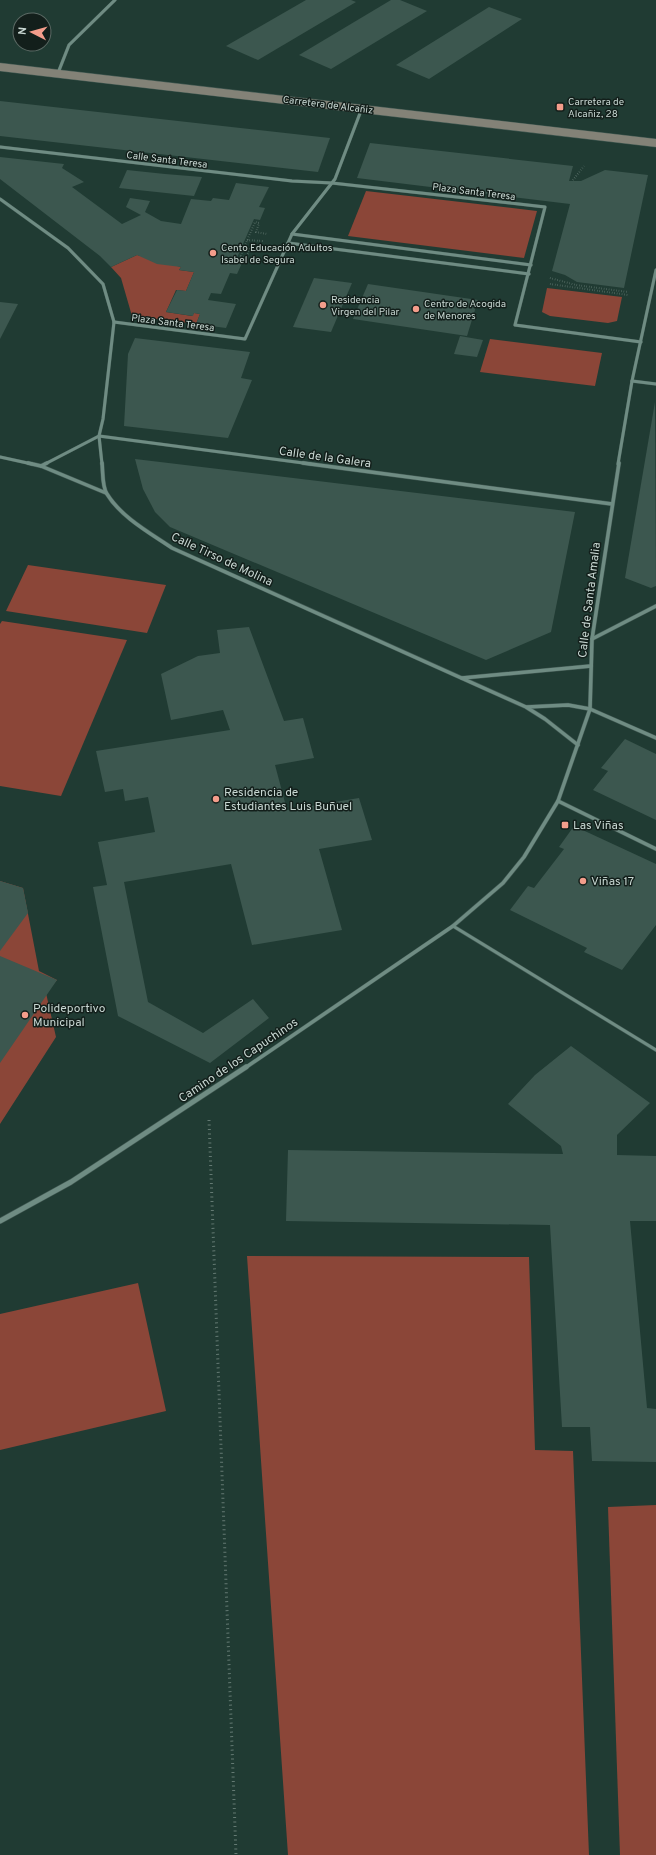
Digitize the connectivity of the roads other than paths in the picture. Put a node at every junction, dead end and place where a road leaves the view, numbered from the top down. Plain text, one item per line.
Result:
1 (115, 0) edge
2 (0, 67) edge
3 (58, 73) junction
4 (362, 108) junction
5 (656, 143) edge
6 (0, 147) edge
7 (332, 183) junction
8 (0, 199) edge
9 (291, 236) junction
10 (288, 243) junction
11 (531, 266) junction
12 (656, 270) edge
13 (529, 274) junction
14 (650, 298) junction
15 (656, 299) edge
16 (114, 322) junction
17 (641, 342) junction
18 (632, 381) junction
19 (656, 384) edge
20 (99, 436) junction
21 (0, 457) edge
22 (41, 466) junction
23 (106, 493) junction
24 (612, 504) junction
25 (656, 606) edge
26 (592, 639) junction
27 (591, 666) junction
28 (462, 678) junction
29 (526, 707) junction
30 (590, 709) junction
31 (656, 738) edge
32 (578, 745) junction
33 (558, 801) junction
34 (656, 849) edge
35 (480, 904) joint
36 (453, 926) junction
37 (656, 1050) edge
38 (0, 1221) edge

1 - 3 street
2 - 3 main road, Carretera de Alcañiz
3 - 4 main road, Carretera de Alcañiz
4 - 5 main road, Carretera de Alcañiz
4 - 7 street, Plaza Santa Teresa
6 - 7 street, Calle Santa Teresa
7 - 9 street, Plaza Santa Teresa
7 - 11 street, Plaza Santa Teresa
8 - 16 street
9 - 10 street, Plaza Santa Teresa
9 - 11 street
10 - 13 street
10 - 16 street, Plaza Santa Teresa
11 - 13 street, Plaza Santa Teresa
12 - 14 street, Calle de Santa Amalia
13 - 17 street, Plaza Santa Teresa
14 - 15 street
14 - 17 street, Calle de Santa Amalia
16 - 20 street
17 - 18 street, Calle de Santa Amalia
18 - 19 street
18 - 24 street, Calle de Santa Amalia
20 - 22 street
20 - 23 street
20 - 24 street, Calle de la Galera
21 - 22 street
22 - 23 street
23 - 28 street, Calle Tirso de Molina
24 - 26 street, Calle de Santa Amalia
25 - 26 street
26 - 27 street, Calle de Santa Amalia
27 - 28 street, Calle Tirso de Molina
27 - 30 street, Calle de Santa Amalia
28 - 29 street, Calle Tirso de Molina
29 - 30 street, Calle Tirso de Molina
29 - 32 street, Calle Tirso de Molina
30 - 31 street, Calle Tirso de Molina
30 - 32 street, Calle de Santa Amalia
32 - 33 street, Calle de Santa Amalia
33 - 34 street
33 - 35 street, Calle de Santa Amalia
35 - 36 street, Camino de los Capuchinos
36 - 37 lane
36 - 38 street, Camino de los Capuchinos

